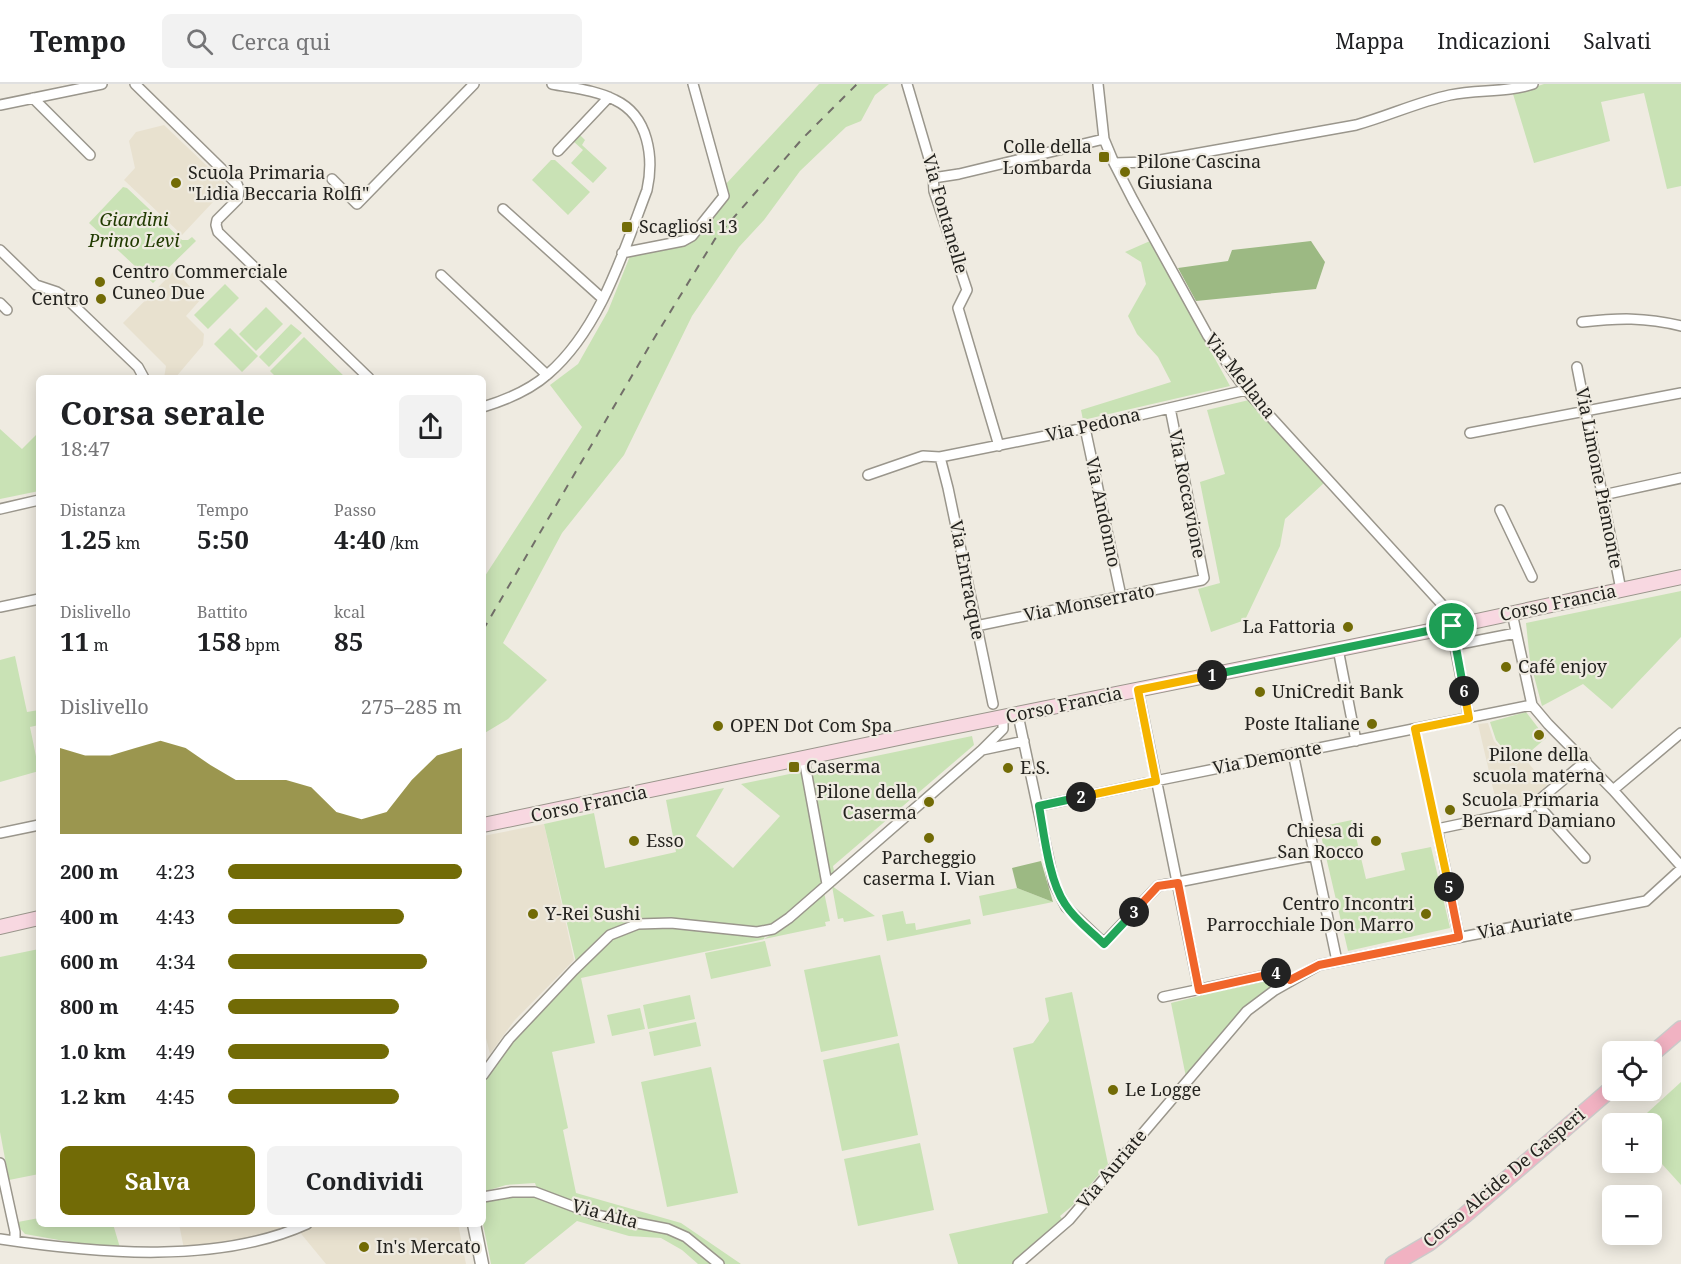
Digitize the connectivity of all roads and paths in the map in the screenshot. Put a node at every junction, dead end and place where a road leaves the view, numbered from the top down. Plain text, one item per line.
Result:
1 (102, 84) edge
2 (135, 84) edge
3 (474, 84) edge
4 (552, 84) edge
5 (693, 84) edge
6 (907, 84) edge
7 (1098, 84) edge
8 (1533, 84) edge
9 (609, 97) junction
10 (33, 98) junction
11 (0, 105) edge
12 (1104, 139) junction
13 (558, 151) dead end
14 (90, 155) dead end
15 (1114, 163) junction
16 (933, 178) junction
17 (332, 179) dead end
18 (502, 209) dead end
19 (0, 250) edge
20 (622, 253) junction
21 (441, 275) dead end
22 (603, 299) junction
23 (1582, 322) dead end
24 (1681, 326) edge
25 (1577, 367) dead end
26 (142, 375) edge
27 (366, 375) edge
28 (547, 375) junction
29 (1246, 390) junction
30 (1681, 393) edge
31 (486, 406) edge
32 (1170, 408) junction
33 (1587, 411) junction
34 (1085, 428) junction
35 (1470, 433) dead end
36 (999, 446) junction
37 (940, 457) junction
38 (868, 475) dead end
39 (1681, 478) edge
40 (1603, 495) junction
41 (36, 501) edge
42 (0, 508) edge
43 (1500, 510) dead end
44 (1532, 577) dead end
45 (1681, 577) edge
46 (1202, 580) joint
47 (1621, 590) junction
48 (1121, 596) junction
49 (36, 600) edge
50 (0, 607) edge
51 (1512, 613) junction
52 (976, 626) junction
53 (1452, 626) junction
54 (1516, 633) junction
55 (1455, 645) junction
56 (1338, 649) junction
57 (1138, 690) junction
58 (993, 704) dead end
59 (1532, 705) junction
60 (1018, 715) junction
61 (1002, 718) junction
62 (1469, 718) junction
63 (1415, 729) junction
64 (1681, 734) edge
65 (1024, 741) junction
66 (1356, 741) junction
67 (982, 750) junction
68 (1293, 753) junction
69 (804, 759) junction
70 (1586, 761) junction
71 (1156, 781) junction
72 (1613, 790) junction
73 (1536, 803) junction
74 (1039, 806) junction
75 (486, 824) edge
76 (36, 826) edge
77 (1437, 829) junction
78 (0, 833) edge
79 (1315, 855) junction
80 (1586, 858) dead end
81 (1681, 868) edge
82 (1178, 883) junction
83 (827, 884) junction
84 (36, 919) edge
85 (3, 925) edge
86 (1459, 937) junction
87 (1337, 961) junction
88 (1290, 980) junction
89 (1199, 990) junction
90 (1163, 998) dead end
91 (1681, 1029) edge
92 (1662, 1045) edge
93 (486, 1070) edge
94 (1602, 1097) edge
95 (0, 1163) edge
96 (486, 1196) edge
97 (303, 1227) edge
98 (475, 1227) edge
99 (0, 1239) edge
100 (15, 1241) junction
101 (251, 1253) dead end
102 (156, 1262) dead end
103 (482, 1264) edge
104 (718, 1264) edge
105 (1018, 1264) edge
106 (1393, 1264) edge

1 - 10 street
2 - 27 street
3 - 17 street
4 - 9 street
5 - 20 street
6 - 16 street, Via Fontanelle
7 - 12 street, Via Mellana
8 - 15 street
9 - 13 street
9 - 20 street
10 - 11 street
10 - 14 street
12 - 15 street, Via Mellana
12 - 16 street
15 - 29 street, Via Mellana
16 - 36 street, Via Fontanelle
18 - 22 street
19 - 26 street
20 - 22 street
21 - 28 street
22 - 28 street
23 - 24 street
25 - 33 street, Via Limone Piemonte
28 - 31 street
29 - 32 street, Via Pedona
29 - 53 street, Via Mellana
30 - 33 street
32 - 34 street, Via Pedona
32 - 46 street, Via Roccavione
33 - 35 street
33 - 40 street, Via Limone Piemonte
34 - 36 street, Via Pedona
34 - 48 street, Via Andonno
36 - 37 street, Via Pedona
37 - 38 street, Via Pedona
37 - 52 street, Via Entracque
39 - 40 street
40 - 47 street, Via Limone Piemonte
41 - 42 street
43 - 44 street
45 - 47 main road, Corso Francia
46 - 48 street, Via Monserrato
47 - 51 main road, Corso Francia
48 - 52 street, Via Monserrato
49 - 50 street
51 - 53 main road, Corso Francia
51 - 54 street
52 - 58 street, Via Entracque
53 - 55 street, Via Mellana
53 - 56 main road, Corso Francia
54 - 55 street
54 - 59 street
55 - 62 street, Via Mellana
56 - 57 main road, Corso Francia
56 - 66 street
57 - 60 main road, Corso Francia
57 - 71 street
59 - 62 street, Via Demonte
59 - 70 street
60 - 61 main road, Corso Francia
60 - 65 street
61 - 67 street
61 - 69 main road, Corso Francia
62 - 63 street, Via Demonte
63 - 66 street, Via Demonte
63 - 77 street
64 - 72 street
65 - 67 street
65 - 74 street
66 - 68 street, Via Demonte
67 - 83 street
68 - 71 street, Via Demonte
68 - 79 street
69 - 75 main road, Corso Francia
69 - 83 street
70 - 72 street
70 - 73 street
71 - 74 street, Via Demonte
71 - 82 street
72 - 81 street
73 - 77 street
73 - 80 street
74 - 82 street
76 - 78 street
77 - 86 street
79 - 82 street
79 - 87 street
81 - 86 street, Via Auriate
82 - 89 street
83 - 93 street
84 - 85 main road
86 - 87 street, Via Auriate
87 - 88 street, Via Auriate
88 - 89 street
88 - 105 street, Via Auriate
89 - 90 street
91 - 92 main road
94 - 106 main road, Corso Alcide De Gasperi
95 - 100 street
96 - 104 street, Via Alta
97 - 101 street
98 - 103 street
99 - 100 street
100 - 102 street

